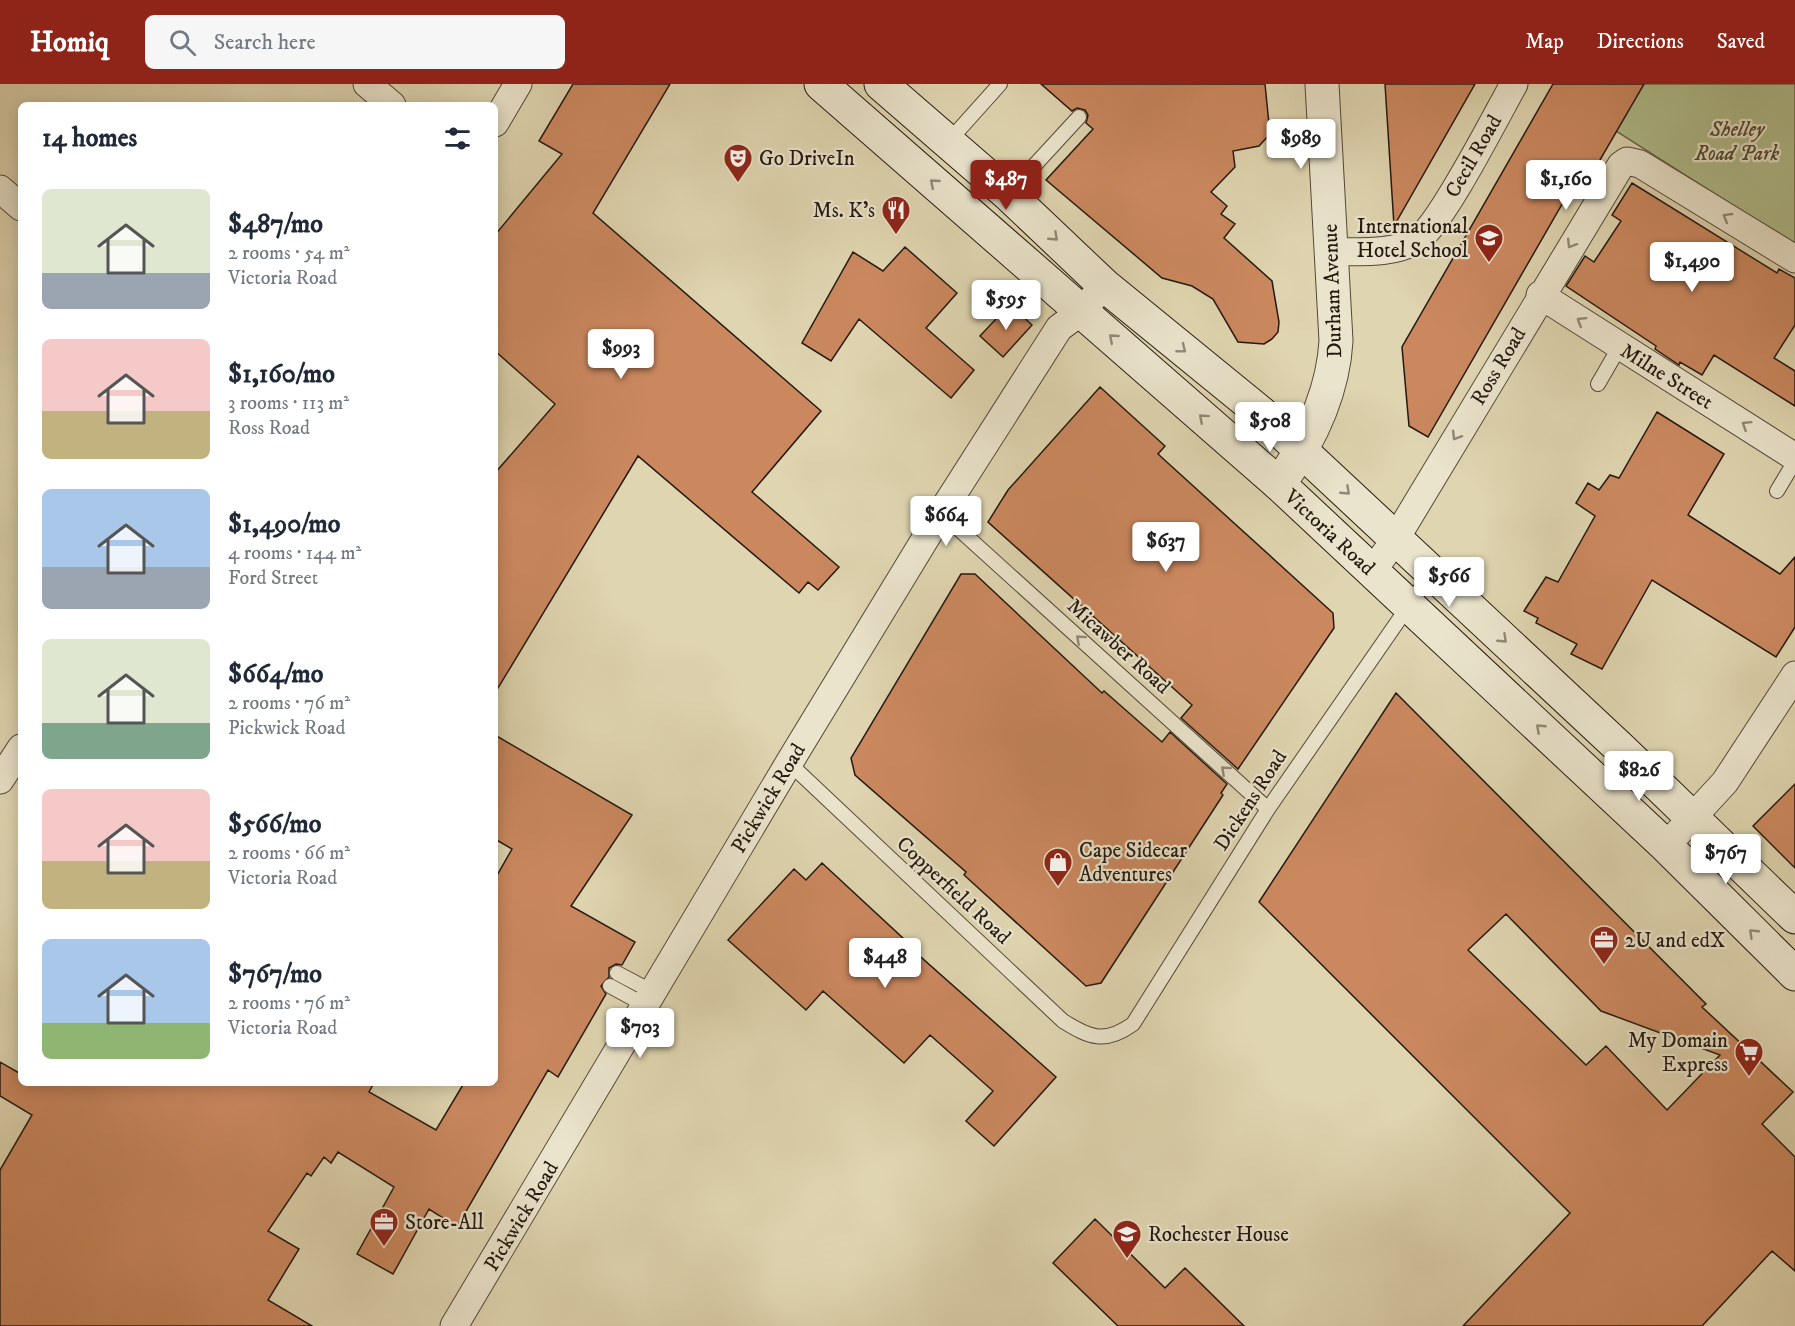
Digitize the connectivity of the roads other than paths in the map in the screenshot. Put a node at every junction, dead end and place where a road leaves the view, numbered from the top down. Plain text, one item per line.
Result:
1 (367, 84) edge
2 (518, 84) edge
3 (821, 84) edge
4 (881, 84) edge
5 (1000, 84) edge
6 (1322, 84) edge
7 (1514, 84) edge
8 (388, 102) edge
9 (1079, 117) dead end
10 (498, 118) edge
11 (948, 142) junction
12 (0, 189) edge
13 (1008, 194) junction
14 (18, 204) edge
15 (1331, 252) junction
16 (1795, 259) edge
17 (1104, 285) junction
18 (1540, 295) junction
19 (1082, 310) junction
20 (1620, 346) junction
21 (1598, 384) dead end
22 (1302, 451) junction
23 (1795, 457) edge
24 (1795, 461) edge
25 (1279, 484) junction
26 (1777, 491) dead end
27 (941, 513) junction
28 (1396, 538) junction
29 (1372, 572) junction
30 (1432, 572) junction
31 (1409, 605) junction
32 (1795, 675) edge
33 (18, 753) edge
34 (1595, 755) junction
35 (789, 763) junction
36 (0, 780) edge
37 (0, 784) edge
38 (1268, 809) junction
39 (1692, 817) junction
40 (1666, 846) junction
41 (1795, 917) edge
42 (617, 973) dead end
43 (1795, 974) edge
44 (610, 987) dead end
45 (649, 998) junction
46 (1097, 1037) joint
47 (454, 1326) edge

1 - 8 street
2 - 10 street
19 -> 3 main road, Victoria Road
4 - 11 main road, Victoria Road
5 - 11 lane
6 - 15 main road, Durham Avenue
7 - 15 street, Cecil Road
9 - 13 lane
11 - 13 main road, Victoria Road
12 - 14 street
13 -> 17 main road, Victoria Road
15 - 22 main road, Durham Avenue
16 -> 18 street, Ross Road
17 - 19 street, Pickwick Road
17 -> 22 main road, Victoria Road
20 -> 18 street, Milne Street
18 -> 28 street, Ross Road
25 -> 19 main road, Victoria Road
19 - 27 street, Pickwick Road
20 - 21 lane
23 -> 20 street, Milne Street
22 - 25 main road, Durham Avenue
22 -> 28 main road, Victoria Road
24 - 26 lane
25 - 29 main road, Victoria Road
27 - 35 street, Pickwick Road
38 -> 27 lane, Micawber Road
28 - 29 street, Ross Road
28 - 30 main road, Victoria Road
29 - 31 main road, Victoria Road
30 - 31 lane, Dickens Road
30 -> 34 main road, Victoria Road
34 -> 31 main road, Victoria Road
31 - 38 lane, Dickens Road
32 - 39 street
33 - 36 street
34 - 39 main road, Victoria Road
34 - 40 main road, Victoria Road
35 - 45 street, Pickwick Road
35 - 46 lane, Copperfield Road
36 - 37 lane
38 - 46 lane, Dickens Road
39 - 40 street
39 - 41 main road, Victoria Road
43 -> 40 main road, Victoria Road
42 - 45 lane
44 - 45 lane
45 - 47 street, Pickwick Road

